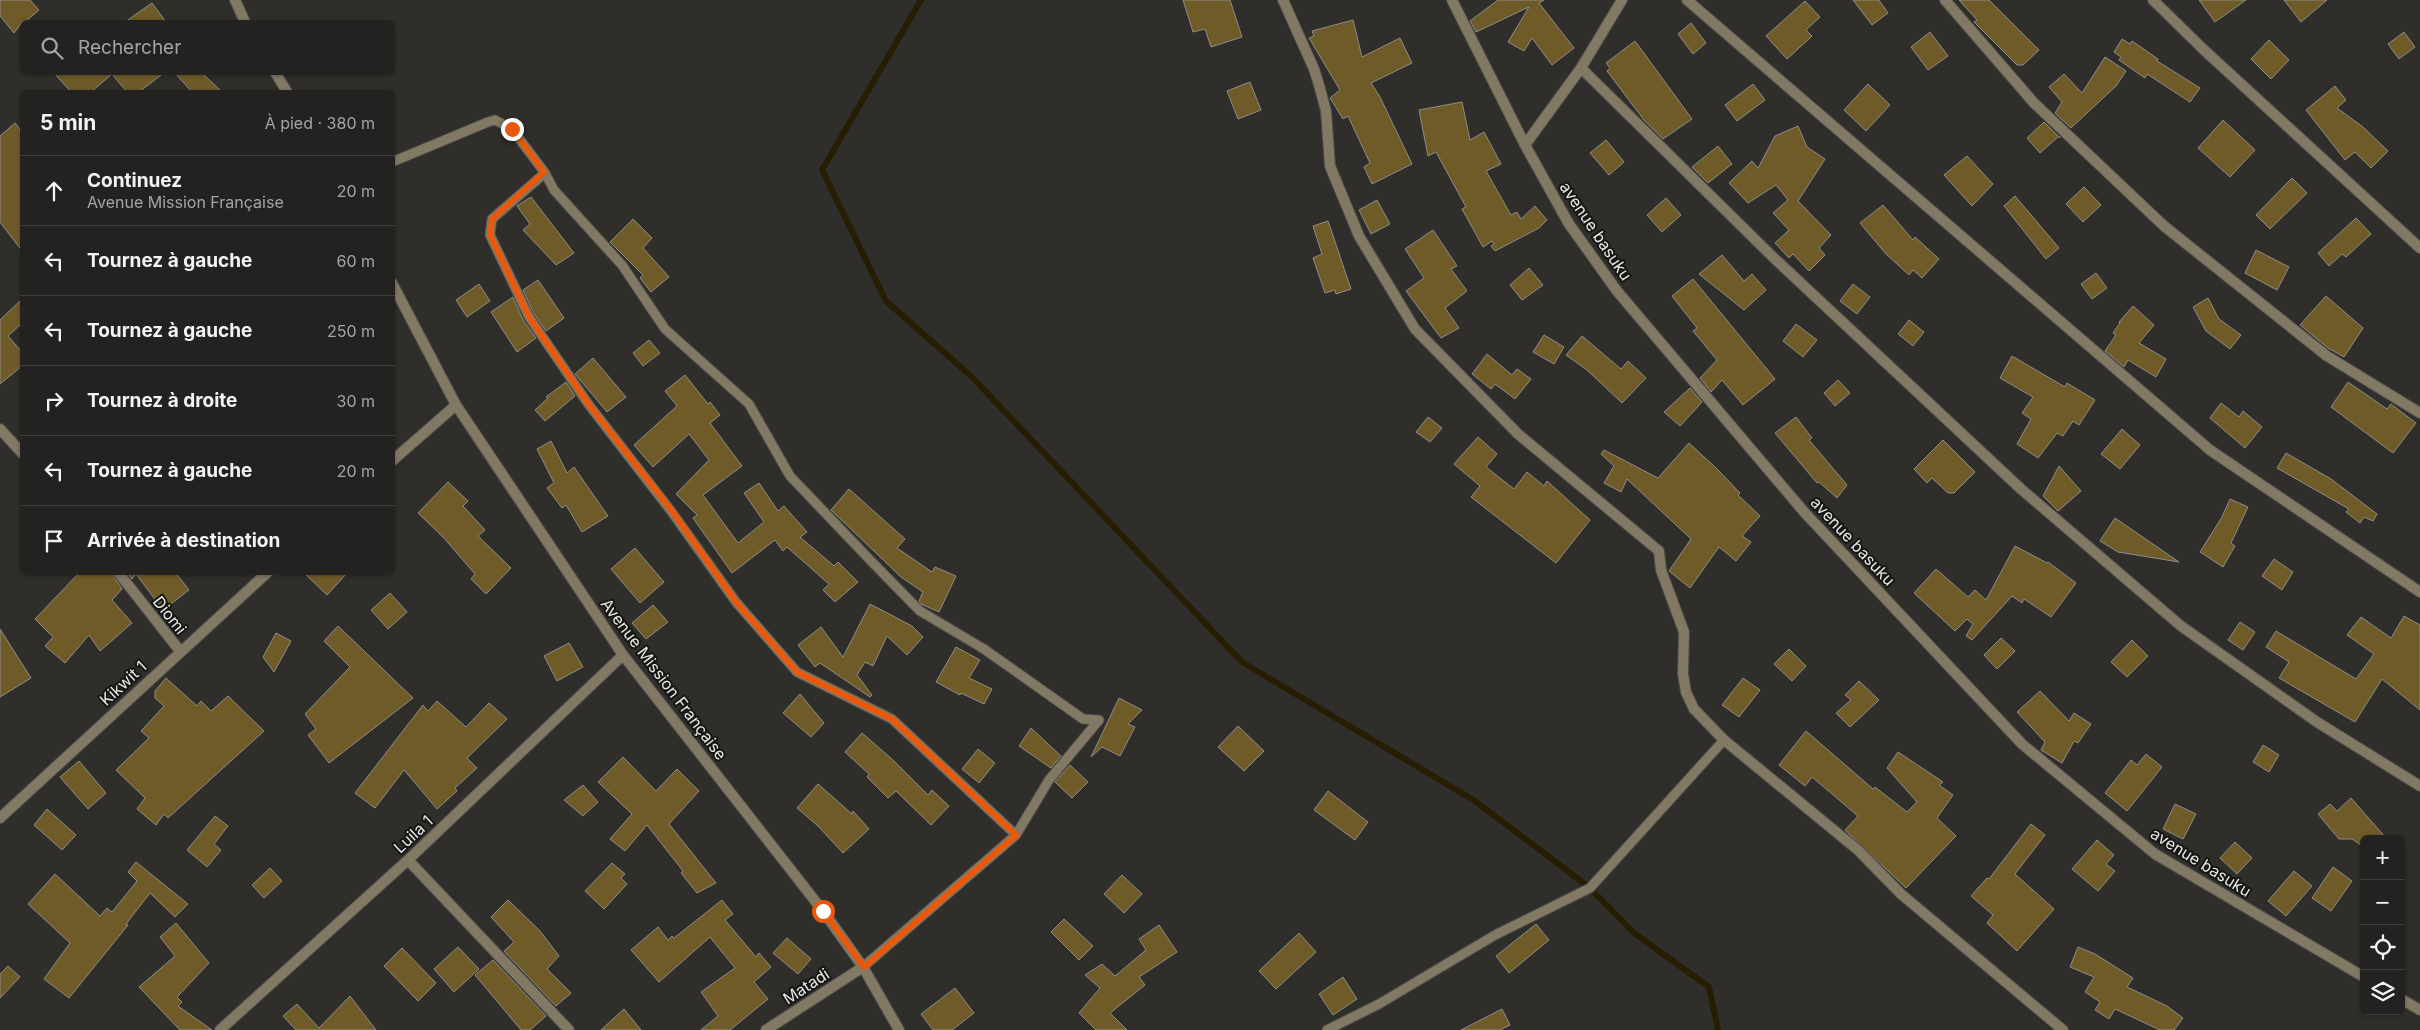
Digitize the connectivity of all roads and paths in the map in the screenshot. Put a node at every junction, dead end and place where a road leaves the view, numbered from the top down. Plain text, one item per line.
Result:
1 (235, 0) edge
2 (1283, 0) edge
3 (1452, 0) edge
4 (1622, 0) edge
5 (1687, 0) edge
6 (1945, 0) edge
7 (2153, 0) edge
8 (244, 20) edge
9 (1581, 68) junction
10 (277, 75) edge
11 (286, 90) edge
12 (1525, 145) junction
13 (395, 161) edge
14 (544, 172) junction
15 (2420, 248) edge
16 (395, 289) edge
17 (456, 405) junction
18 (2420, 414) edge
19 (0, 429) edge
20 (20, 450) edge
21 (395, 458) edge
22 (120, 575) edge
23 (265, 575) edge
24 (2420, 592) edge
25 (180, 651) junction
26 (623, 655) junction
27 (1724, 740) junction
28 (2420, 786) edge
29 (0, 818) edge
30 (1016, 835) junction
31 (408, 860) junction
32 (864, 967) junction
33 (2360, 975) edge
34 (2405, 1001) edge
35 (2420, 1010) edge
36 (220, 1030) edge
37 (569, 1030) edge
38 (766, 1030) edge
39 (899, 1030) edge
40 (1327, 1030) edge
41 (2063, 1030) edge

1 - 8 street
2 - 27 street
3 - 12 street, avenue basuku
4 - 9 street
5 - 24 street
6 - 18 street
7 - 15 street
9 - 12 street
9 - 28 street
10 - 11 street
12 - 33 street, avenue basuku
13 - 14 lane
14 - 30 lane
14 - 30 lane
16 - 17 street, Avenue Mission Française
17 - 21 street
17 - 26 street, Avenue Mission Française
19 - 20 street
22 - 25 street, Diomi
23 - 25 street, Kikwit 1
25 - 29 street, Kikwit 1
26 - 31 street, Luila 1
26 - 32 street, Avenue Mission Française
27 - 40 lane
27 - 41 street
30 - 32 lane
31 - 36 street, Luila 1
31 - 37 street
32 - 38 street, Matadi
32 - 39 street, Avenue Mission Française
34 - 35 street

